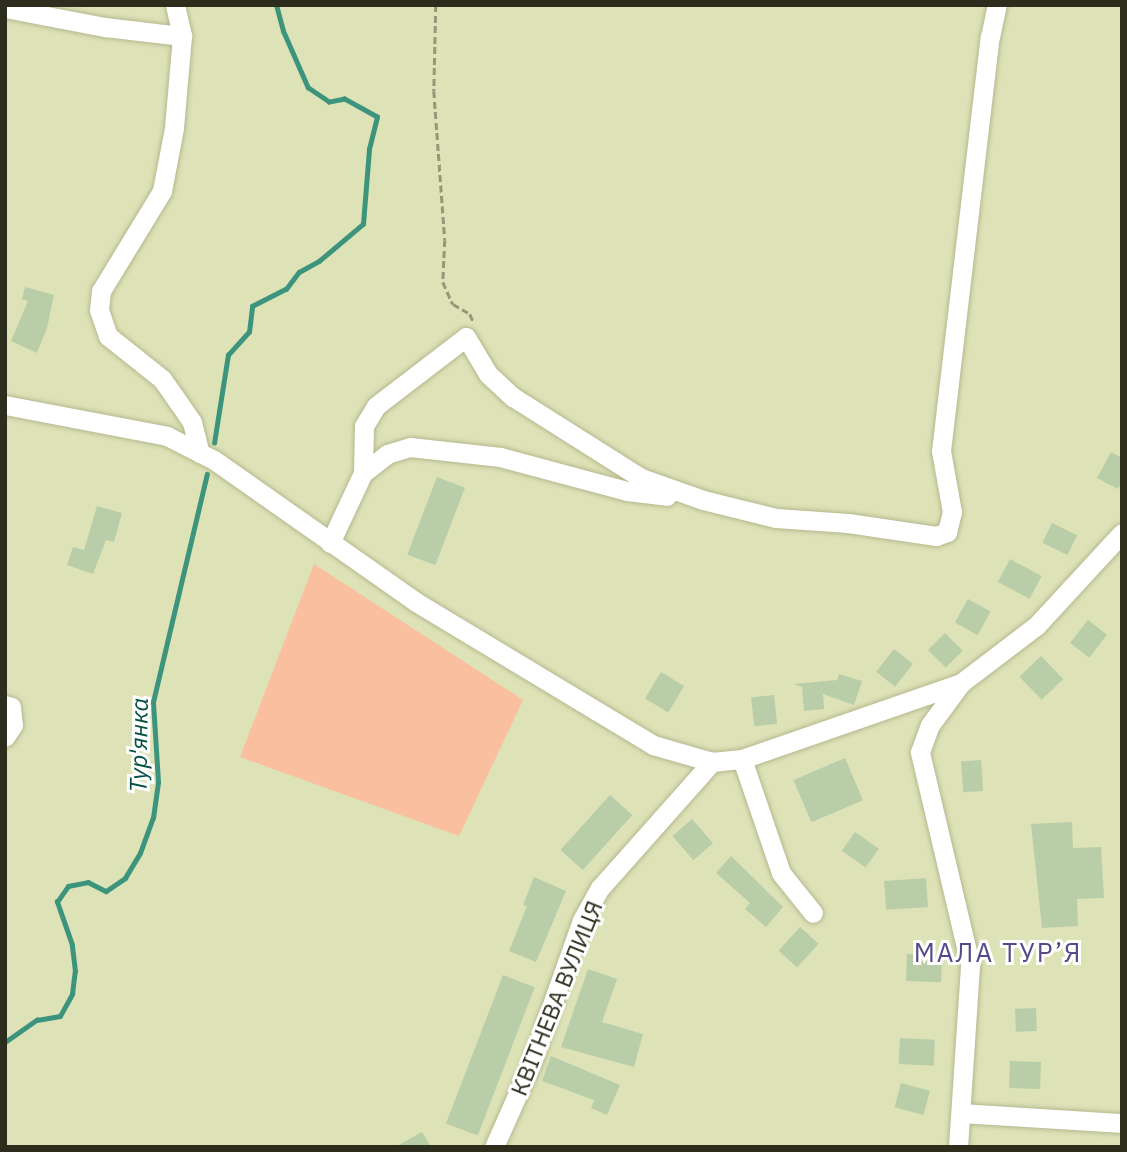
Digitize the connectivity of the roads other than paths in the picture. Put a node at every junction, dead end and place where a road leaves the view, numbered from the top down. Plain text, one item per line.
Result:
1 (175, 5) edge
2 (997, 5) edge
3 (5, 8) edge
4 (182, 36) junction
5 (5, 405) edge
6 (200, 453) junction
7 (363, 473) junction
8 (703, 500) junction
9 (1122, 533) edge
10 (330, 543) junction
11 (961, 683) junction
12 (8, 706) edge
13 (5, 737) edge
14 (742, 759) junction
15 (712, 762) junction
16 (813, 913) dead end
17 (962, 1113) junction
18 (1122, 1123) edge
19 (494, 1147) edge
20 (958, 1147) edge

1 - 4 street
2 - 8 street
3 - 4 street
4 - 6 street
5 - 6 street
6 - 10 street
7 - 8 street
7 - 8 street
7 - 10 street
9 - 11 street
10 - 15 street
11 - 14 street
11 - 17 street
12 - 13 street
14 - 15 street
14 - 16 street
15 - 19 street, КВІТНЕВА ВУЛИЦЯ
17 - 18 street
17 - 20 street

